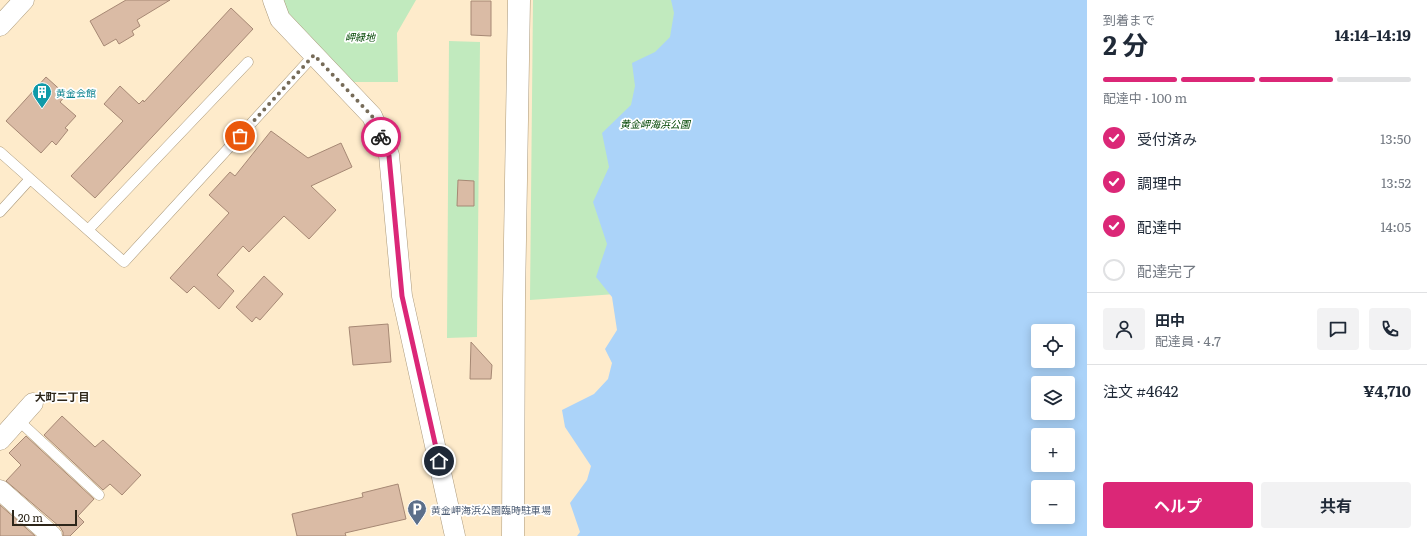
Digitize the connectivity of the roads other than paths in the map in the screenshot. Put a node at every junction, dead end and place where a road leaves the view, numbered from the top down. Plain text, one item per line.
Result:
1 (24, 0) edge
2 (273, 0) edge
3 (519, 0) edge
4 (0, 26) edge
5 (314, 55) junction
6 (248, 62) dead end
7 (0, 152) edge
8 (30, 179) junction
9 (0, 212) edge
10 (88, 230) junction
11 (33, 403) dead end
12 (18, 420) junction
13 (0, 440) edge
14 (0, 490) edge
15 (99, 495) dead end
16 (52, 536) edge
17 (455, 536) edge
18 (513, 536) edge

1 - 4 street
2 - 5 street
3 - 18 street
5 - 10 lane
5 - 17 street
6 - 10 lane
7 - 8 lane
8 - 9 lane
8 - 10 lane
11 - 12 street
12 - 13 street
12 - 15 lane
14 - 16 street

